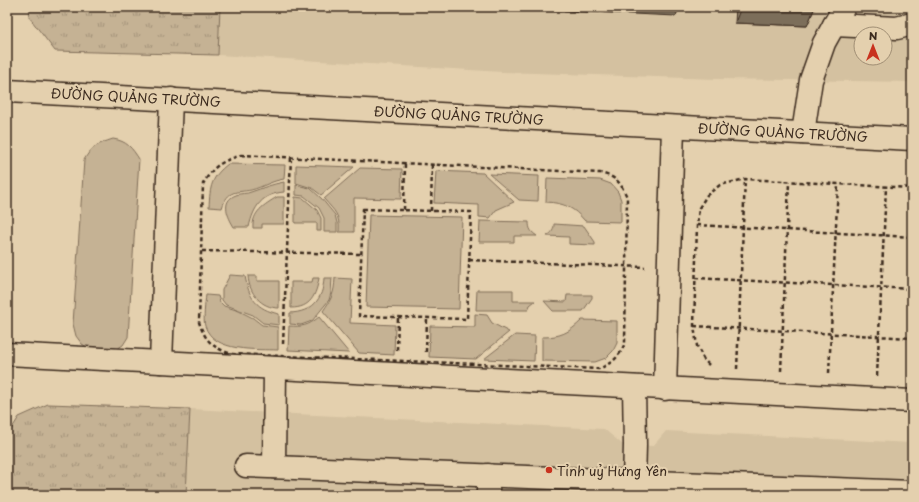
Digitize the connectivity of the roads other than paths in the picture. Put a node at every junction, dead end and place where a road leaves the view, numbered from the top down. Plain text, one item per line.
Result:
1 (839, 16) edge
2 (912, 24) edge
3 (7, 90) edge
4 (171, 99) junction
5 (673, 127) junction
6 (803, 134) junction
7 (912, 139) edge
8 (7, 354) edge
9 (161, 362) junction
10 (275, 368) junction
11 (634, 387) junction
12 (665, 389) junction
13 (912, 402) edge
14 (246, 466) dead end
15 (274, 468) junction
16 (634, 482) junction
17 (488, 485) edge
18 (555, 486) edge
19 (695, 490) edge
20 (748, 490) edge
21 (912, 492) edge

1 - 2 street
1 - 6 street
3 - 4 street, ĐƯỜNG QUẢNG TRƯỜNG
4 - 5 street, ĐƯỜNG QUẢNG TRƯỜNG
4 - 9 street
5 - 6 street, ĐƯỜNG QUẢNG TRƯỜNG
5 - 12 street
6 - 7 street, ĐƯỜNG QUẢNG TRƯỜNG
8 - 9 street
9 - 10 street
10 - 11 street
10 - 15 street
11 - 12 street
11 - 16 street
12 - 13 street
14 - 15 street
15 - 17 street
16 - 18 street
16 - 19 street
17 - 18 street
19 - 20 street
20 - 21 street

